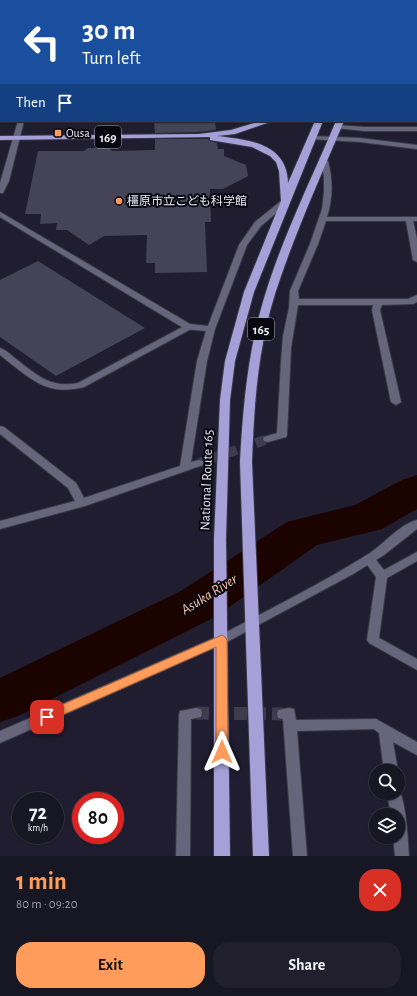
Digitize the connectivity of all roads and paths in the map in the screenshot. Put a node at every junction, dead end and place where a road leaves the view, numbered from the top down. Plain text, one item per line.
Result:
1 (21, 122) edge
2 (266, 122) edge
3 (319, 122) edge
4 (339, 124) edge
5 (417, 129) edge
6 (199, 136) junction
7 (0, 138) edge
8 (18, 138) junction
9 (312, 138) junction
10 (333, 139) junction
11 (417, 147) edge
12 (324, 161) junction
13 (0, 191) edge
14 (284, 203) junction
15 (0, 214) edge
16 (324, 219) junction
17 (413, 219) edge
18 (417, 260) edge
19 (417, 298) edge
20 (296, 302) junction
21 (378, 302) junction
22 (188, 327) junction
23 (211, 328) junction
24 (0, 351) edge
25 (396, 402) dead end
26 (0, 429) edge
27 (268, 439) tunnel mouth
28 (199, 463) tunnel mouth
29 (185, 468) junction
30 (81, 504) junction
31 (417, 524) edge
32 (0, 525) edge
33 (417, 556) edge
34 (369, 559) junction
35 (382, 576) junction
36 (253, 624) junction
37 (222, 640) junction
38 (417, 664) edge
39 (196, 713) tunnel mouth
40 (283, 714) dead end
41 (290, 726) junction
42 (385, 730) junction
43 (0, 737) edge
44 (417, 749) edge
45 (390, 764) edge
46 (401, 844) edge
47 (183, 856) edge
48 (222, 856) edge
49 (261, 856) edge
50 (300, 856) edge
51 (402, 856) edge

1 - 8 street
2 - 6 highway, 169
3 - 9 highway, National Route 165 / 165
4 - 5 street
4 - 10 highway, 165
6 - 8 highway, 169
6 - 14 highway
7 - 8 highway, 169
8 - 13 street
9 - 10 street
9 - 14 highway, National Route 165 / 165
10 - 11 street
10 - 12 highway, 165
12 - 16 street
12 - 36 highway, 165
14 - 23 street
14 - 37 highway, National Route 165 / 165
15 - 22 street
16 - 17 street
16 - 20 street
17 - 18 street
19 - 21 street
20 - 21 street
20 - 27 street
21 - 25 street
22 - 23 street
22 - 24 street
23 - 29 street
26 - 30 street
28 - 29 street
29 - 30 street
30 - 32 street
31 - 34 street
33 - 35 street
34 - 35 street
34 - 36 street
35 - 38 street
36 - 37 street
36 - 49 highway, 165
37 - 43 street
37 - 48 highway, National Route 165 / 165
39 - 47 street
40 - 41 street
41 - 42 street
41 - 50 street
42 - 44 street
42 - 45 street
46 - 51 street

